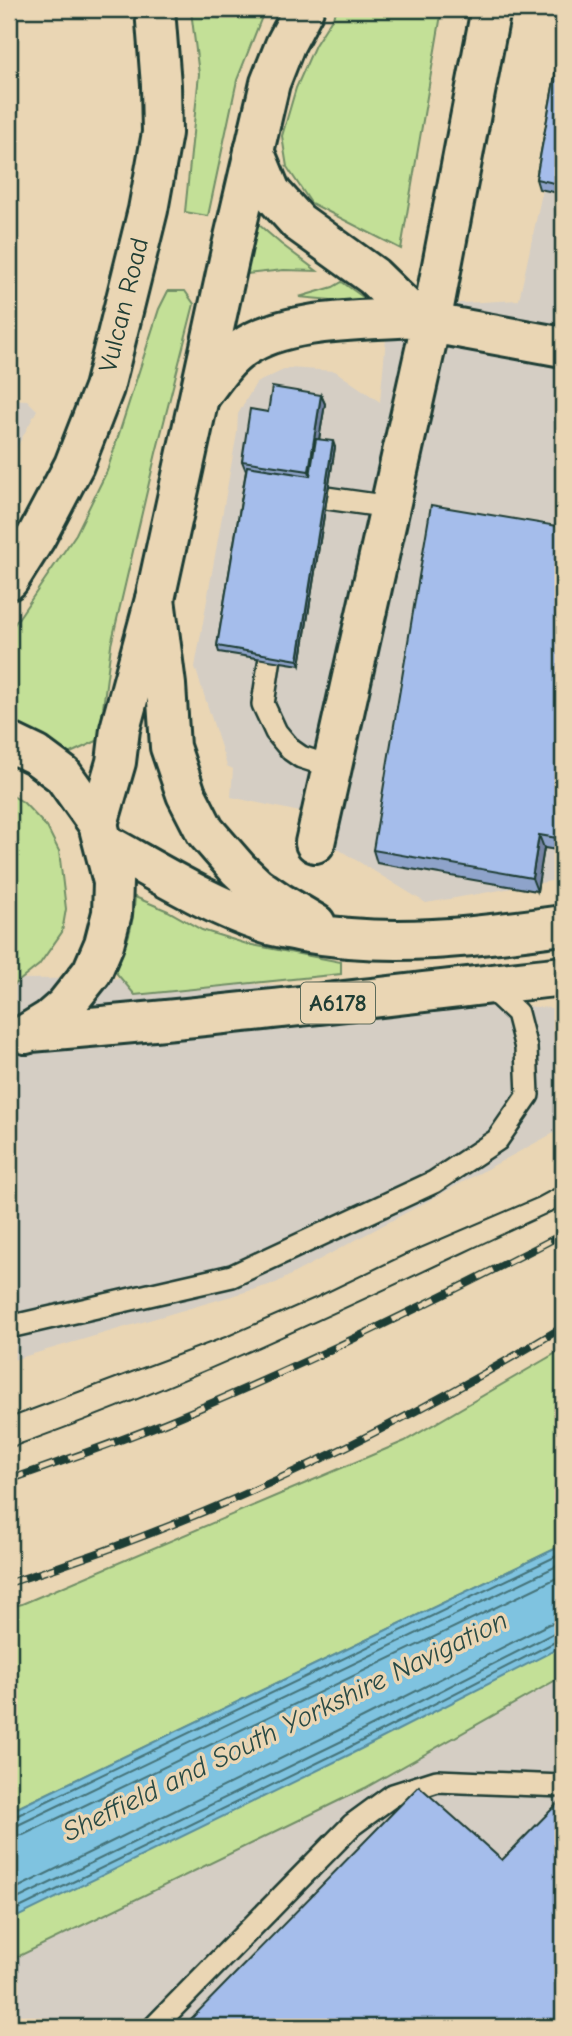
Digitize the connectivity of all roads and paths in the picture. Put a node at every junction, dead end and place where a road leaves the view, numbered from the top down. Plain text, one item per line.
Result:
1 (155, 9) edge
2 (304, 9) edge
3 (489, 14) dead end
4 (254, 150) junction
5 (423, 320) junction
6 (563, 347) edge
7 (200, 396) junction
8 (390, 506) junction
9 (292, 514) edge
10 (9, 580) edge
11 (155, 599) junction
12 (277, 609) edge
13 (9, 742) edge
14 (332, 767) junction
15 (101, 834) junction
16 (315, 843) dead end
17 (563, 925) edge
18 (338, 938) junction
19 (563, 976) edge
20 (486, 984) junction
21 (20, 1036) edge
22 (9, 1327) edge
23 (563, 1786) edge
24 (153, 2027) edge

1 - 10 street, Vulcan Road
2 - 4 street
3 - 5 street
4 - 5 street
4 - 7 street
5 - 6 street
5 - 7 street
5 - 8 street
7 - 11 street
8 - 9 lane
8 - 14 street
11 - 15 street
11 - 18 street
12 - 14 lane
13 - 15 street, A6178
14 - 16 street
15 - 18 street, A6178
15 - 21 street, A6178
17 - 18 street, A6178
19 - 20 street, A6178
20 - 21 street, A6178
20 - 22 lane
23 - 24 lane

